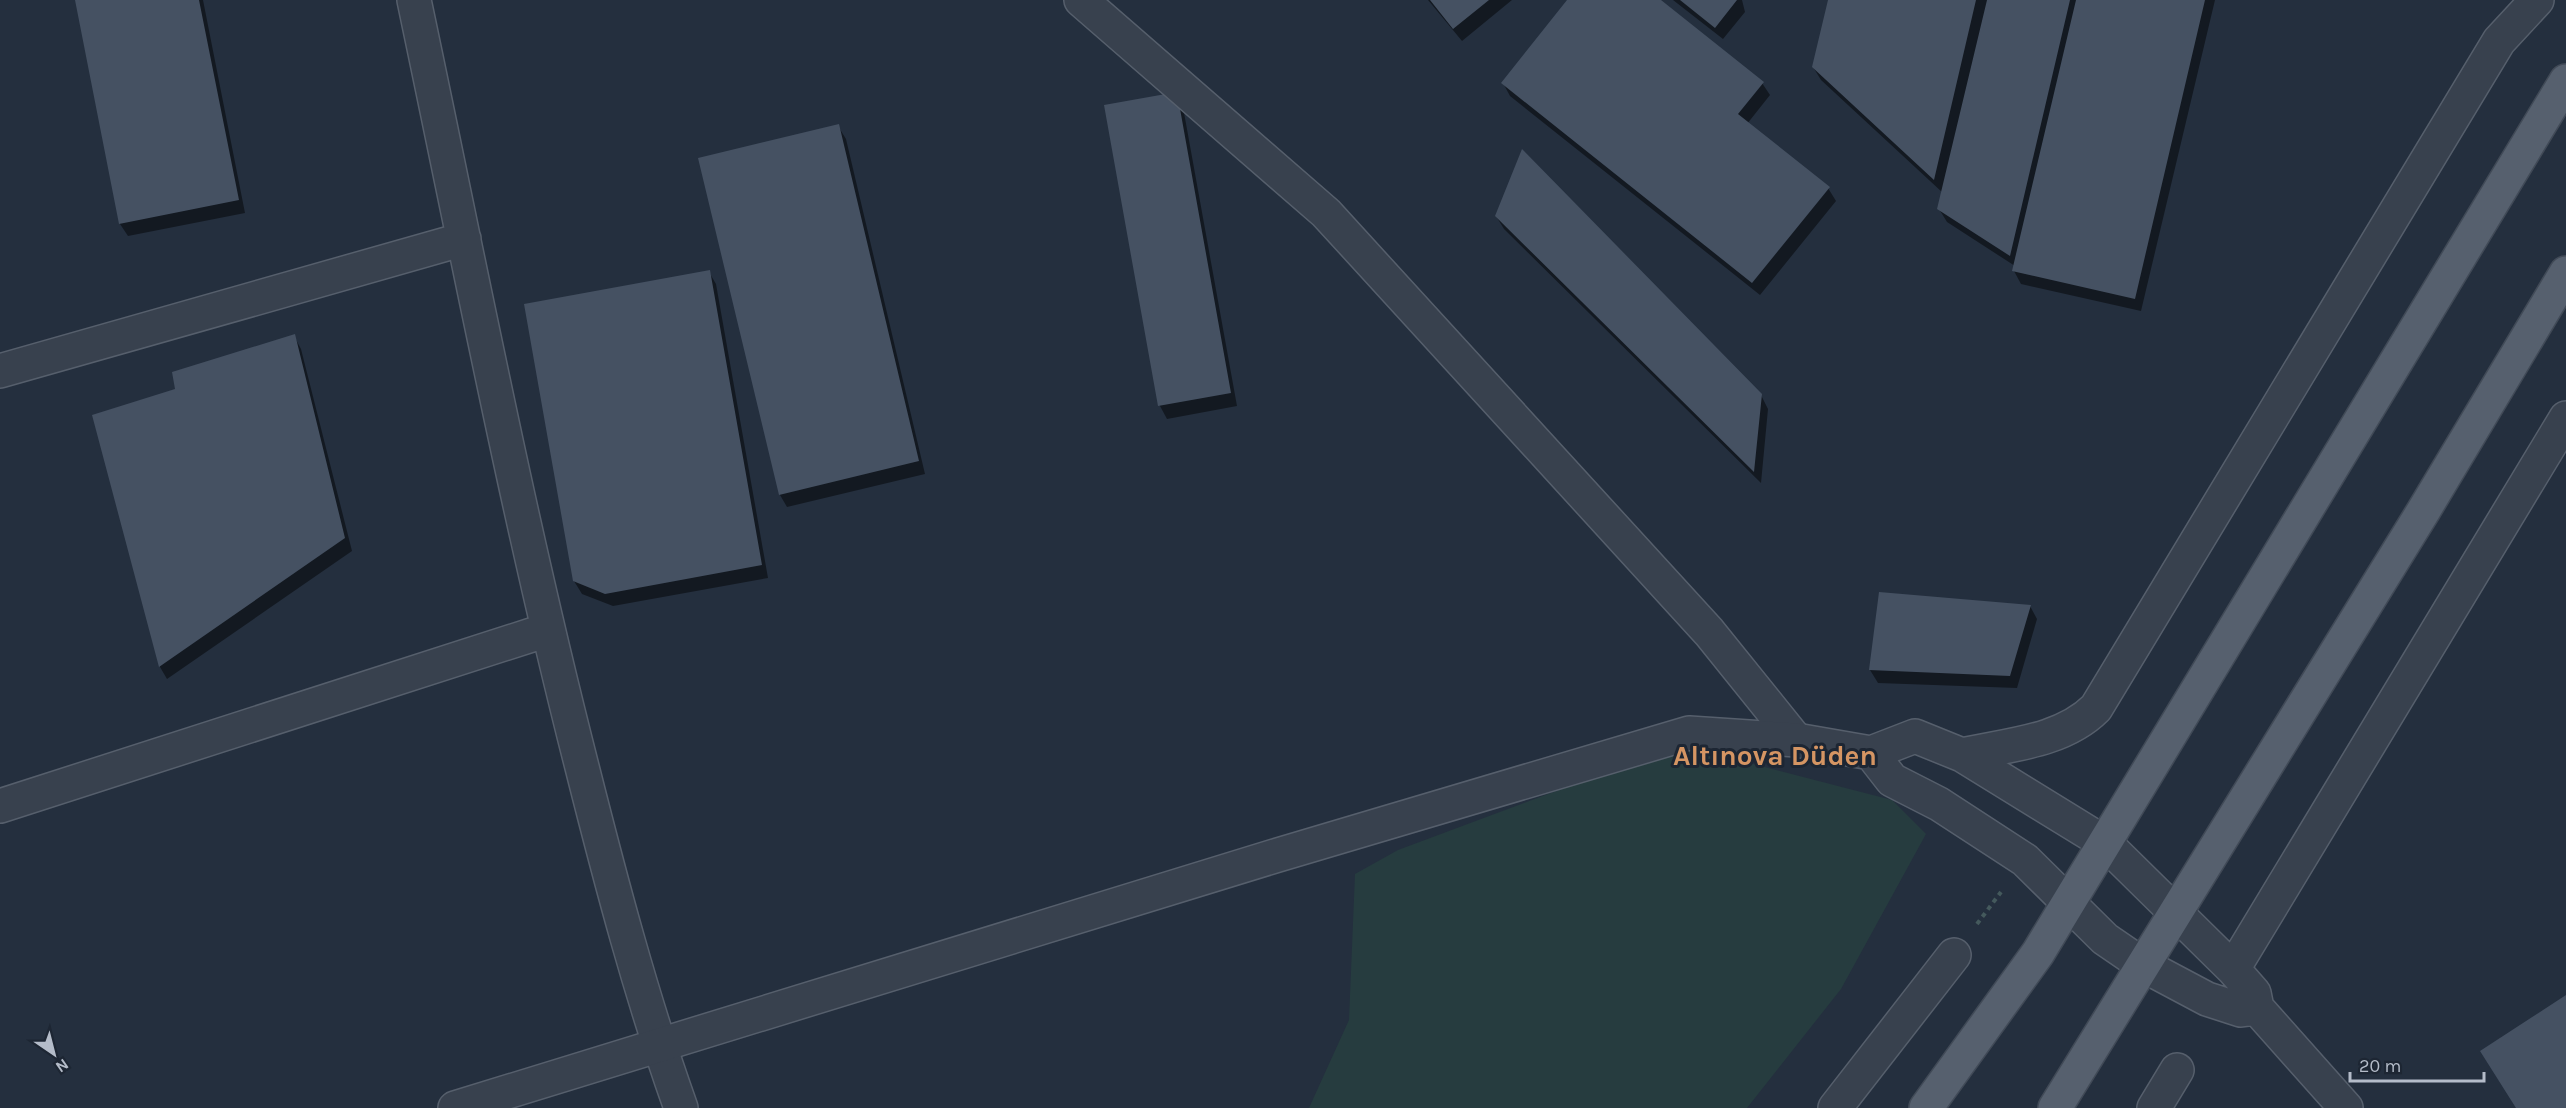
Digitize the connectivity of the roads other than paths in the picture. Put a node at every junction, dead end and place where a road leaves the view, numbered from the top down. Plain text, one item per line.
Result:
1 (414, 0) edge
2 (1081, 0) edge
3 (2537, 0) edge
4 (2566, 81) edge
5 (464, 239) junction
6 (2566, 273) edge
7 (0, 371) edge
8 (2566, 418) edge
9 (547, 630) junction
10 (1796, 740) junction
11 (1871, 753) junction
12 (1962, 755) junction
13 (0, 806) edge
14 (2105, 843) junction
15 (2068, 904) junction
16 (2175, 912) junction
17 (1954, 955) road end
18 (2143, 965) junction
19 (2233, 969) junction
20 (2257, 1008) junction
21 (658, 1045) junction
22 (2177, 1070) dead end
23 (455, 1108) edge
24 (681, 1108) edge
25 (1835, 1108) edge
26 (1926, 1108) edge
27 (2055, 1108) edge
28 (2154, 1108) edge
29 (2346, 1108) edge

1 - 5 street
2 - 10 street
3 - 12 street
4 - 14 main road
5 - 7 street
5 - 9 street
6 - 16 main road
8 - 19 street
9 - 13 street
9 - 21 street
10 - 11 street
10 - 21 street
11 - 12 street
11 - 15 street
12 - 14 street
14 - 15 main road
14 - 16 street
15 - 18 street
15 - 26 main road
16 - 18 main road
16 - 19 street
17 - 25 street
18 - 20 street
18 - 27 main road
19 - 20 street
20 - 29 street
21 - 23 street
21 - 24 street
22 - 28 street

